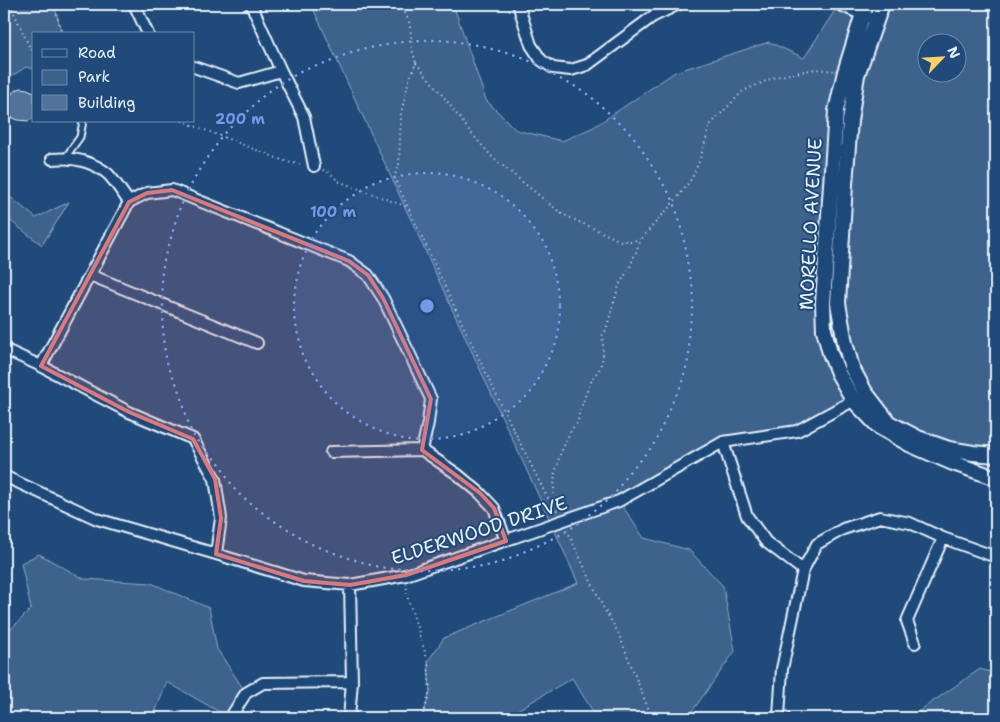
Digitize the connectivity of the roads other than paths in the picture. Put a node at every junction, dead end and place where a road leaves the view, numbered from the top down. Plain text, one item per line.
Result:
1 (134, 4) edge
2 (251, 4) edge
3 (518, 4) edge
4 (679, 4) edge
5 (838, 4) edge
6 (882, 4) edge
7 (865, 9) edge
8 (877, 21) junction
9 (147, 32) edge
10 (195, 66) edge
11 (281, 71) junction
12 (83, 122) edge
13 (65, 158) junction
14 (52, 159) dead end
15 (314, 166) road end
16 (129, 202) junction
17 (90, 275) junction
18 (257, 343) dead end
19 (4, 349) edge
20 (41, 366) junction
21 (860, 397) junction
22 (722, 442) junction
23 (422, 450) junction
24 (331, 452) dead end
25 (996, 455) edge
26 (4, 476) edge
27 (996, 478) edge
28 (943, 538) junction
29 (506, 541) junction
30 (216, 554) junction
31 (996, 557) edge
32 (803, 570) junction
33 (350, 585) junction
34 (914, 643) dead end
35 (352, 682) junction
36 (230, 718) edge
37 (349, 718) edge
38 (785, 718) edge

1 - 9 street
2 - 11 street
3 - 4 street
5 - 7 street
6 - 8 street, MORELLO AVENUE
7 - 8 street
7 - 21 street, MORELLO AVENUE
8 - 21 street, MORELLO AVENUE
10 - 11 street
11 - 15 street
12 - 13 lane
13 - 14 street
13 - 16 street
16 - 17 street
16 - 23 street
17 - 18 street
17 - 20 street
19 - 20 street
20 - 30 street
21 - 22 street, ELDERWOOD DRIVE
21 - 25 street, MORELLO AVENUE
21 - 27 street, MORELLO AVENUE
22 - 29 street, ELDERWOOD DRIVE
22 - 32 street
23 - 24 street
23 - 29 street
26 - 30 street, ELDERWOOD DRIVE
28 - 31 street
28 - 32 street
28 - 34 street
29 - 33 street, ELDERWOOD DRIVE
30 - 33 street, ELDERWOOD DRIVE
32 - 38 street
33 - 35 street
35 - 36 street
35 - 37 street

